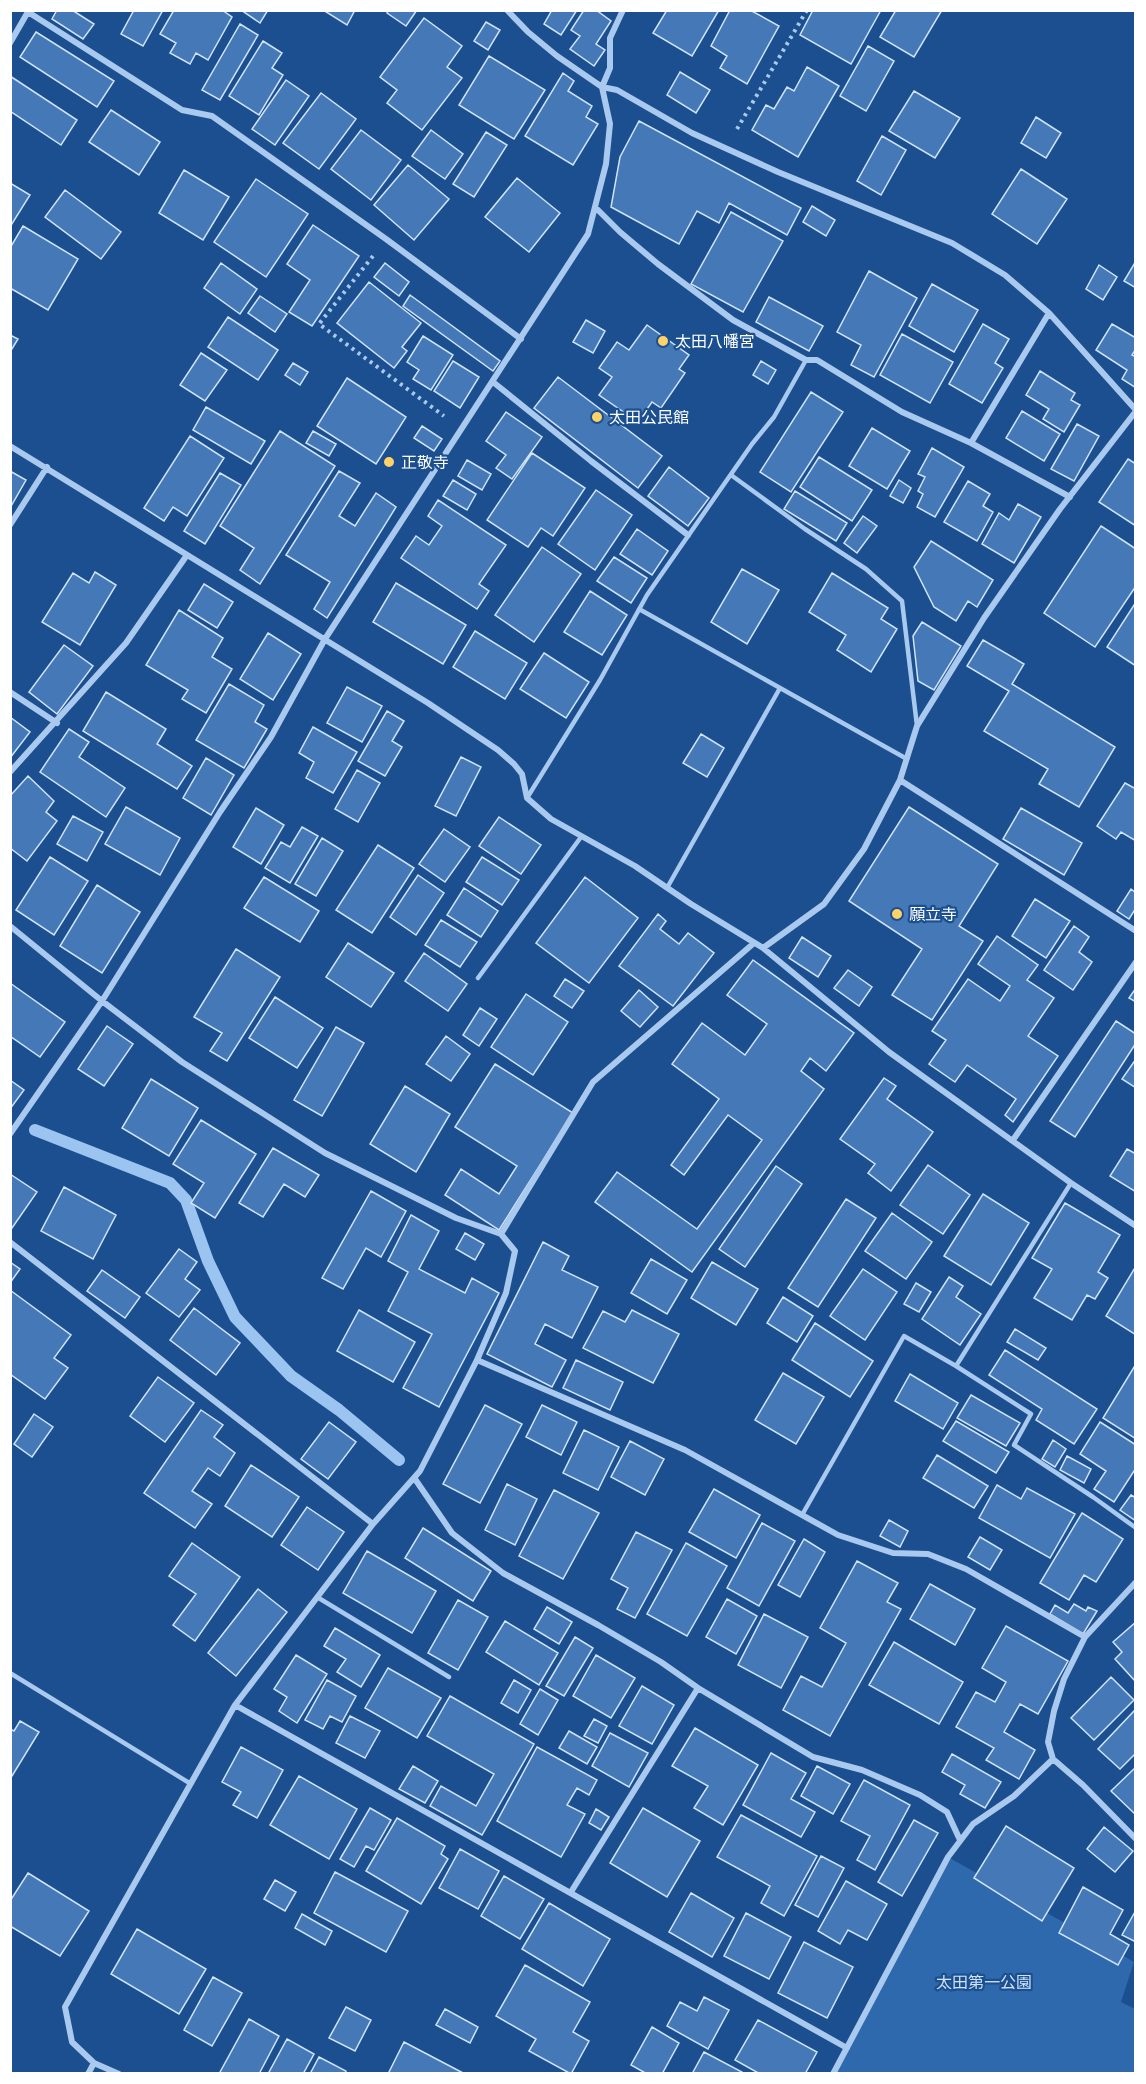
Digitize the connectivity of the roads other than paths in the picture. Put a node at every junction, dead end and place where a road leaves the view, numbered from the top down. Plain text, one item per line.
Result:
1 (507, 10) edge
2 (623, 10) edge
3 (29, 11) edge
4 (10, 43) edge
5 (602, 87) junction
6 (595, 207) junction
7 (1049, 313) junction
8 (521, 339) junction
9 (806, 360) junction
10 (493, 382) junction
11 (1136, 411) edge
12 (971, 443) junction
13 (10, 446) edge
14 (47, 467) junction
15 (731, 475) junction
16 (1070, 496) junction
17 (10, 525) edge
18 (688, 535) junction
19 (187, 555) junction
20 (639, 609) junction
21 (325, 639) junction
22 (780, 687) junction
23 (10, 692) edge
24 (57, 723) junction
25 (917, 726) junction
26 (907, 759) junction
27 (10, 772) edge
28 (900, 780) junction
29 (527, 798) junction
30 (581, 837) junction
31 (668, 888) junction
32 (10, 926) edge
33 (1134, 927) edge
34 (754, 943) junction
35 (763, 948) junction
36 (1136, 962) edge
37 (478, 978) dead end
38 (102, 1001) junction
39 (10, 1134) edge
40 (1013, 1140) junction
41 (1071, 1183) junction
42 (1136, 1226) edge
43 (501, 1233) junction
44 (10, 1242) edge
45 (477, 1360) junction
46 (956, 1366) junction
47 (415, 1479) junction
48 (802, 1515) junction
49 (373, 1524) junction
50 (1136, 1527) edge
51 (1136, 1582) edge
52 (317, 1597) junction
53 (1085, 1637) junction
54 (10, 1673) edge
55 (448, 1677) dead end
56 (698, 1688) junction
57 (235, 1705) junction
58 (1053, 1759) junction
59 (191, 1784) junction
60 (1136, 1839) edge
61 (960, 1840) junction
62 (571, 1892) junction
63 (848, 2048) junction
64 (94, 2063) junction
65 (88, 2073) edge
66 (119, 2073) edge
67 (833, 2073) edge

1 - 5 street
2 - 5 street
3 - 4 street
3 - 8 street
5 - 6 street
5 - 7 street
6 - 8 street
6 - 9 street
7 - 11 street
7 - 12 street
8 - 10 street
9 - 12 street
9 - 15 lane
10 - 18 street
10 - 21 street
11 - 16 street
12 - 16 street
13 - 14 street
14 - 17 street
14 - 19 street
15 - 18 lane
15 - 25 lane
16 - 25 street
18 - 20 lane
19 - 21 street
19 - 24 street
20 - 22 lane
20 - 29 lane
21 - 29 street
21 - 38 street
22 - 26 lane
22 - 31 lane
23 - 24 street
24 - 27 street
25 - 26 street
26 - 28 street
28 - 33 street
28 - 35 street
29 - 30 street
30 - 31 street
30 - 37 lane
31 - 34 street
32 - 38 street
34 - 35 street
34 - 43 street
35 - 40 street
36 - 40 street
38 - 39 street
38 - 43 street
40 - 41 street
41 - 42 street
41 - 46 lane
43 - 45 street
44 - 49 street
45 - 47 street
45 - 48 street
46 - 48 lane
46 - 50 lane
47 - 49 street
47 - 56 street
48 - 53 street
49 - 52 street
51 - 53 street
52 - 55 lane
52 - 57 street
53 - 58 street
54 - 59 lane
56 - 61 street
56 - 62 street
57 - 59 street
57 - 62 street
58 - 60 street
58 - 61 street
59 - 64 street
61 - 63 street
62 - 63 street
63 - 67 street
64 - 65 street
64 - 66 street

